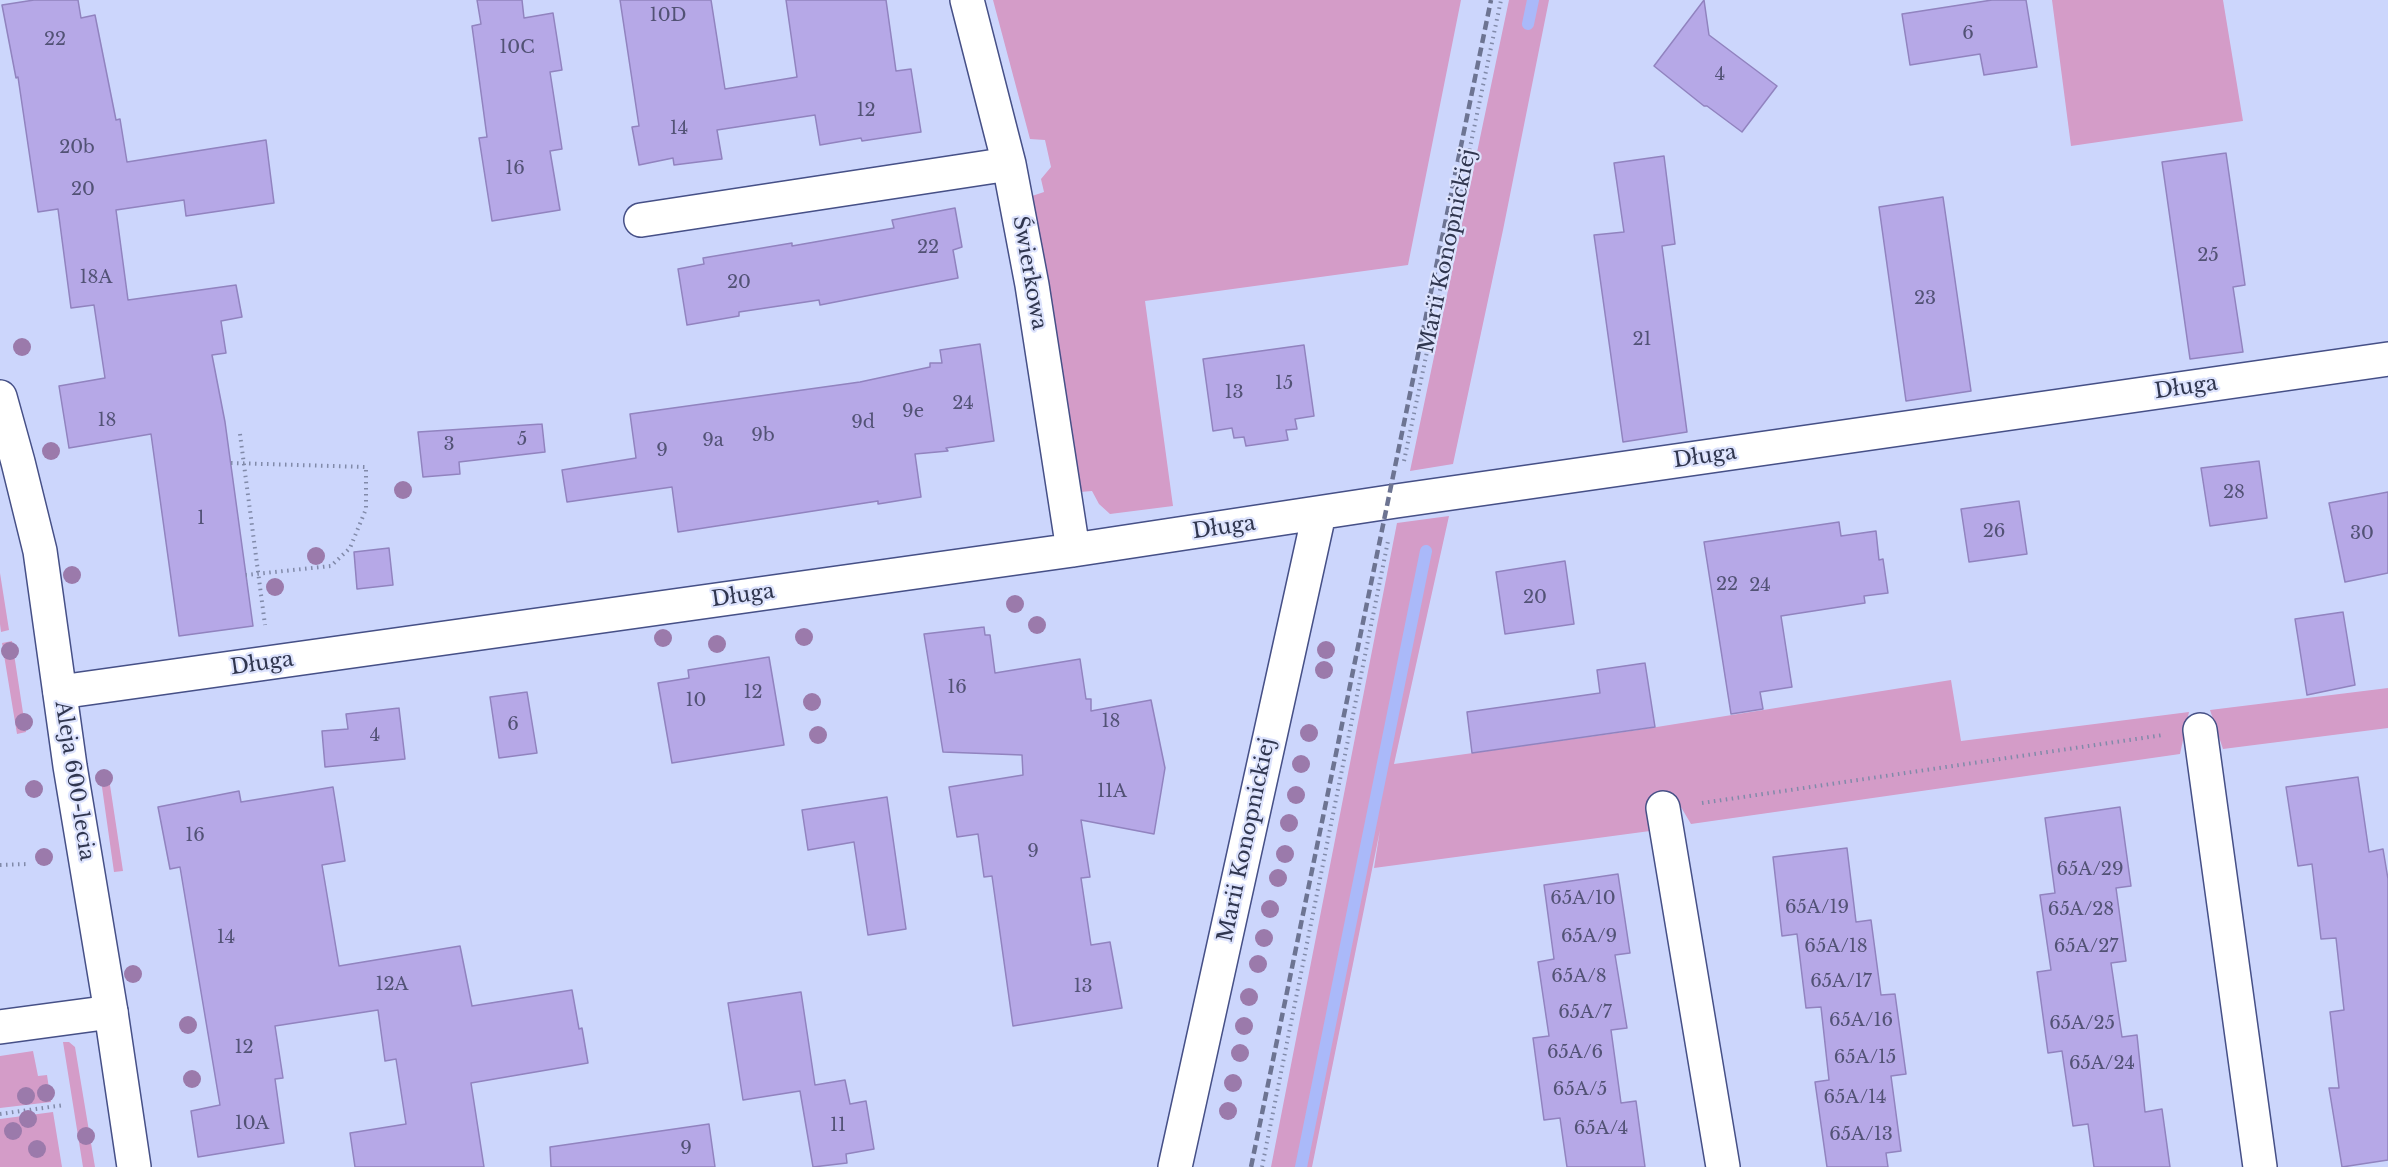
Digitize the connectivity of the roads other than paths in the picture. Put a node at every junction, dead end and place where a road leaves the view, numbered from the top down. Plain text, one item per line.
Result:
1 (967, 0) edge
2 (1009, 164) junction
3 (641, 220) dead end
4 (2388, 359) edge
5 (0, 397) edge
6 (1319, 514) junction
7 (1073, 550) junction
8 (60, 692) junction
9 (2200, 730) road end
10 (1663, 808) road end
11 (111, 1012) junction
12 (0, 1027) edge
13 (134, 1167) edge
14 (1175, 1167) edge
15 (1723, 1167) edge
16 (2260, 1167) edge

1 - 2 street, Świerkowa
2 - 3 street
2 - 7 street, Świerkowa
4 - 6 street, Długa
5 - 8 street, Aleja 600-lecia
6 - 7 street, Długa
6 - 14 street, Marii Konopnickiej
7 - 8 street, Długa
8 - 11 street, Aleja 600-lecia
9 - 16 street
10 - 15 street
11 - 12 street
11 - 13 street, Aleja 600-lecia

